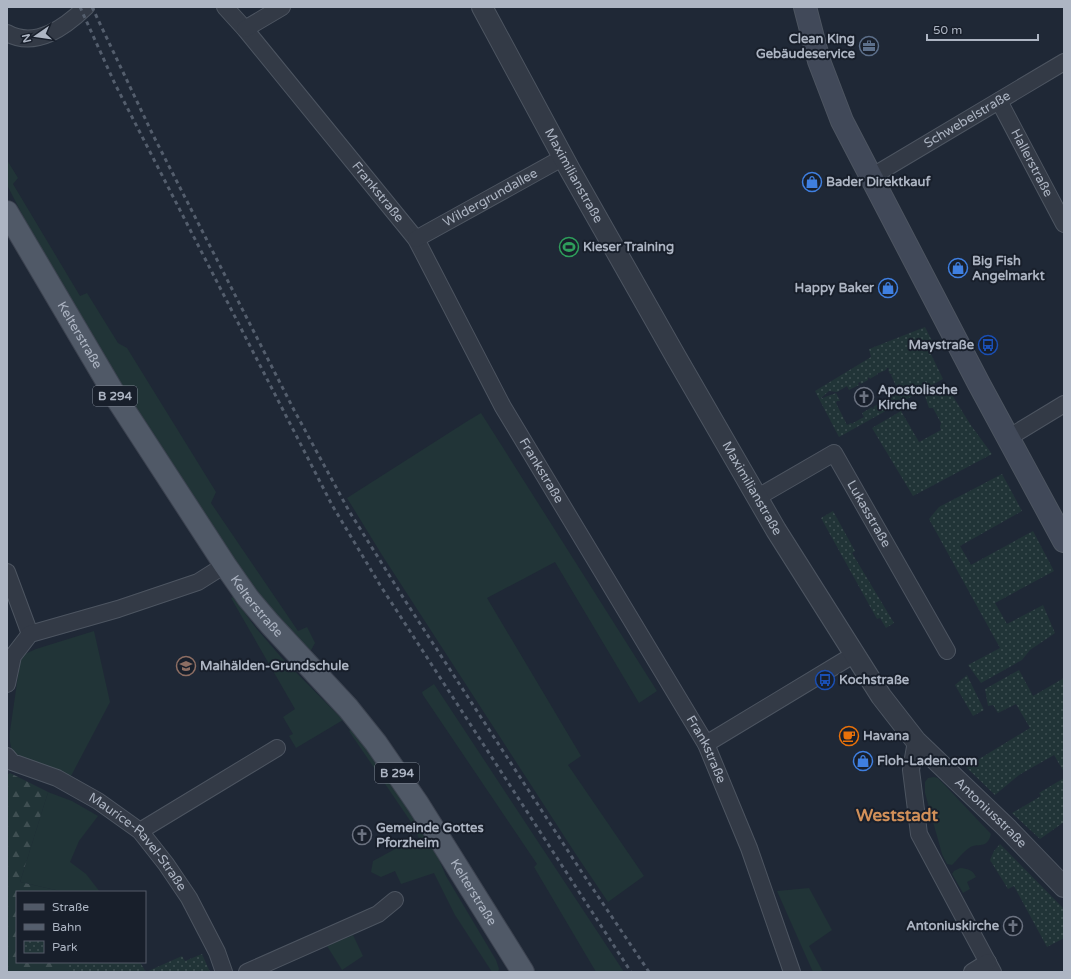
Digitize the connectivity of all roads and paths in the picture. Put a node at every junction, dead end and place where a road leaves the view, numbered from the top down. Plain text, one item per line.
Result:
1 (86, 7) edge
2 (225, 7) edge
3 (282, 7) edge
4 (482, 7) edge
5 (805, 7) edge
6 (245, 28) junction
7 (11, 39) edge
8 (1064, 62) edge
9 (999, 101) junction
10 (564, 157) junction
11 (870, 178) junction
12 (9, 213) edge
13 (1064, 224) edge
14 (416, 239) junction
15 (1064, 404) edge
16 (1008, 438) junction
17 (758, 497) junction
18 (1064, 541) edge
19 (225, 565) junction
20 (7, 572) edge
21 (10, 589) edge
22 (30, 634) junction
23 (947, 651) dead end
24 (855, 654) junction
25 (7, 684) edge
26 (916, 741) junction
27 (706, 744) junction
28 (277, 748) dead end
29 (7, 756) edge
30 (140, 831) junction
31 (1064, 887) edge
32 (395, 900) dead end
33 (990, 967) edge
34 (224, 972) edge
35 (247, 972) edge
36 (523, 972) edge
37 (792, 972) edge
38 (972, 972) edge

1 - 7 street
2 - 6 street, Frankstraße
3 - 6 street
4 - 10 street, Maximilianstraße
5 - 11 main road
6 - 14 street, Frankstraße
8 - 9 street, Schwebelstraße
9 - 11 street, Schwebelstraße
9 - 13 street, Hallerstraße
10 - 14 street, Wildergrundallee
10 - 17 street, Maximilianstraße
11 - 16 main road
12 - 19 main road, Kelterstraße / B 294
14 - 27 street, Frankstraße
15 - 16 street
16 - 18 main road
17 - 23 street, Lukasstraße
17 - 24 street, Maximilianstraße
19 - 22 street
19 - 36 main road, Kelterstraße / B 294
20 - 21 street
21 - 22 street
22 - 25 street
24 - 26 street, Maximilianstraße
24 - 27 street
26 - 31 street, Antoniusstraße
26 - 33 street
27 - 37 street, Frankstraße
28 - 30 street
29 - 30 street, Maurice-Ravel-Straße
30 - 34 street, Maurice-Ravel-Straße
32 - 35 street
33 - 38 street

